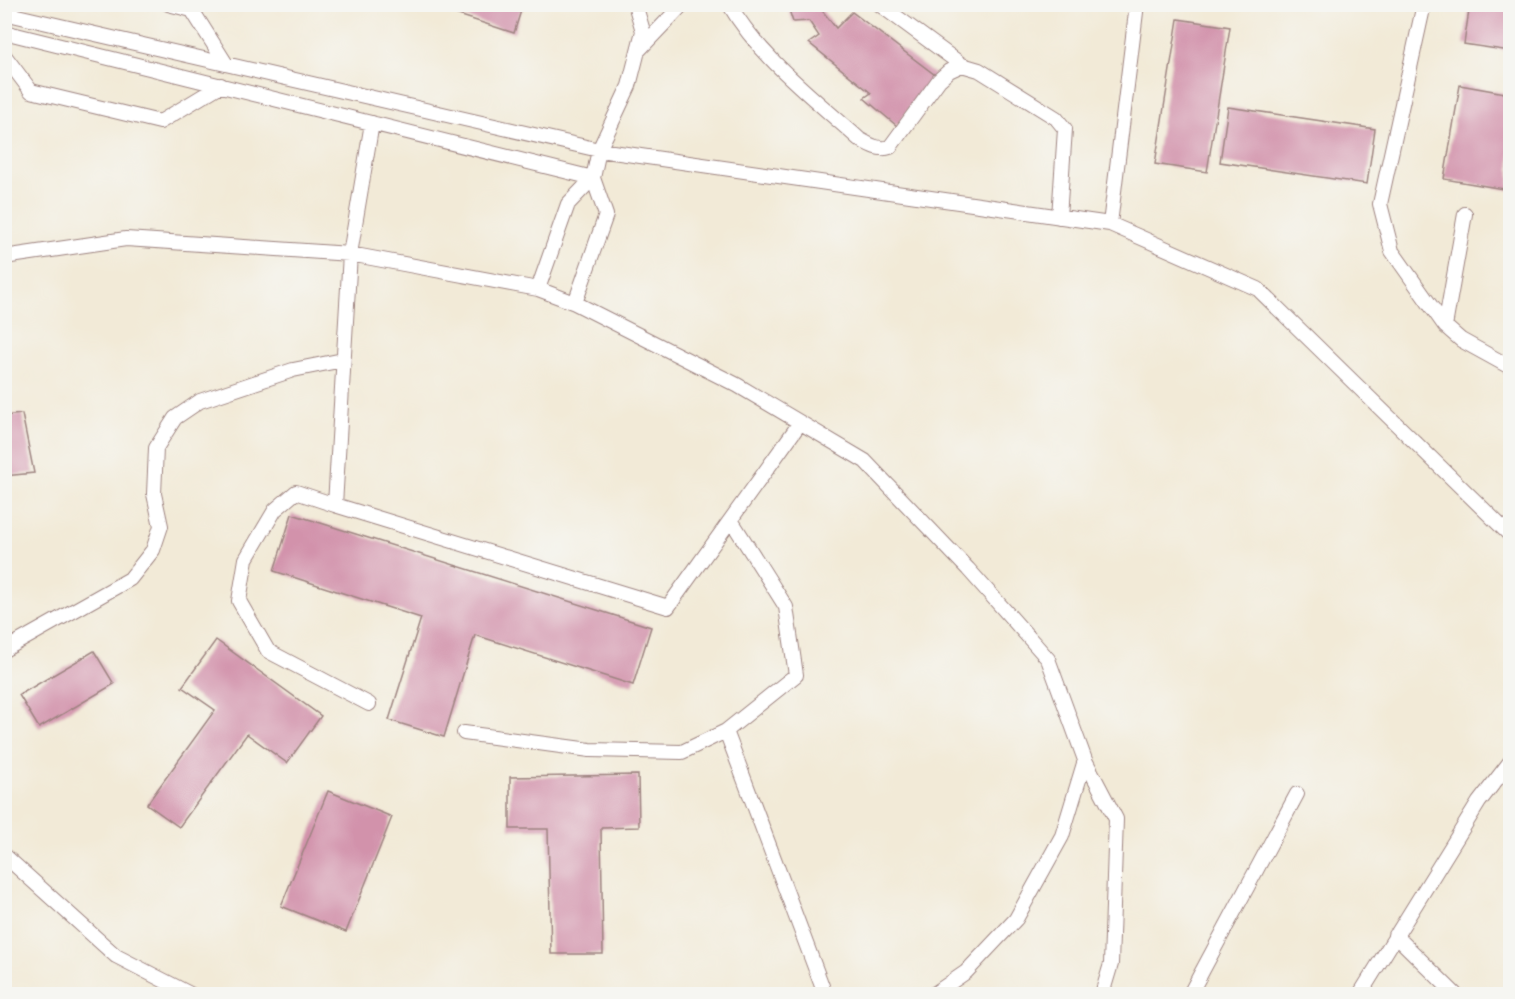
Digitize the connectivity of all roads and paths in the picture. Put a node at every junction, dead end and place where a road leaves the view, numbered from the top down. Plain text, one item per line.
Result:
1 (168, 4) edge
2 (635, 4) edge
3 (682, 4) edge
4 (729, 4) edge
5 (879, 4) edge
6 (1137, 4) edge
7 (1424, 4) edge
8 (4, 13) edge
9 (4, 32) edge
10 (638, 51) junction
11 (4, 55) edge
12 (226, 64) junction
13 (962, 65) junction
14 (221, 86) junction
15 (358, 95) junction
16 (353, 119) junction
17 (372, 123) junction
18 (599, 150) junction
19 (593, 178) junction
20 (1465, 214) dead end
21 (1059, 217) junction
22 (1110, 224) junction
23 (350, 254) junction
24 (4, 257) edge
25 (538, 289) junction
26 (575, 303) junction
27 (1445, 326) junction
28 (343, 360) junction
29 (1510, 367) edge
30 (800, 423) junction
31 (334, 505) junction
32 (731, 520) junction
33 (1510, 535) edge
34 (4, 650) edge
35 (369, 704) dead end
36 (726, 731) junction
37 (464, 733) dead end
38 (1085, 760) junction
39 (1510, 762) edge
40 (1297, 794) dead end
41 (4, 855) edge
42 (1395, 935) junction
43 (190, 994) edge
44 (825, 994) edge
45 (934, 994) edge
46 (1102, 994) edge
47 (1190, 994) edge
48 (1360, 994) edge
49 (1455, 994) edge

1 - 12 lane
2 - 10 lane
3 - 10 lane
4 - 13 lane
5 - 13 lane
6 - 22 lane
7 - 27 lane
8 - 12 lane
9 - 14 lane
10 - 18 lane
11 - 14 lane
12 - 15 lane
13 - 21 lane
14 - 16 lane
15 - 16 lane
15 - 18 lane
16 - 17 lane
17 - 19 lane
17 - 23 lane
18 - 19 lane
18 - 21 lane
19 - 25 lane
19 - 26 lane
20 - 27 lane
21 - 22 lane
22 - 33 lane
23 - 24 lane
23 - 25 lane
23 - 28 lane
25 - 26 lane
26 - 30 lane
27 - 29 lane
28 - 31 lane
28 - 34 lane
30 - 32 lane
30 - 38 lane
31 - 32 lane
31 - 35 lane
32 - 36 lane
36 - 37 lane
36 - 44 lane
38 - 45 lane
38 - 46 lane
39 - 42 lane
40 - 47 lane
41 - 43 lane
42 - 48 lane
42 - 49 lane

